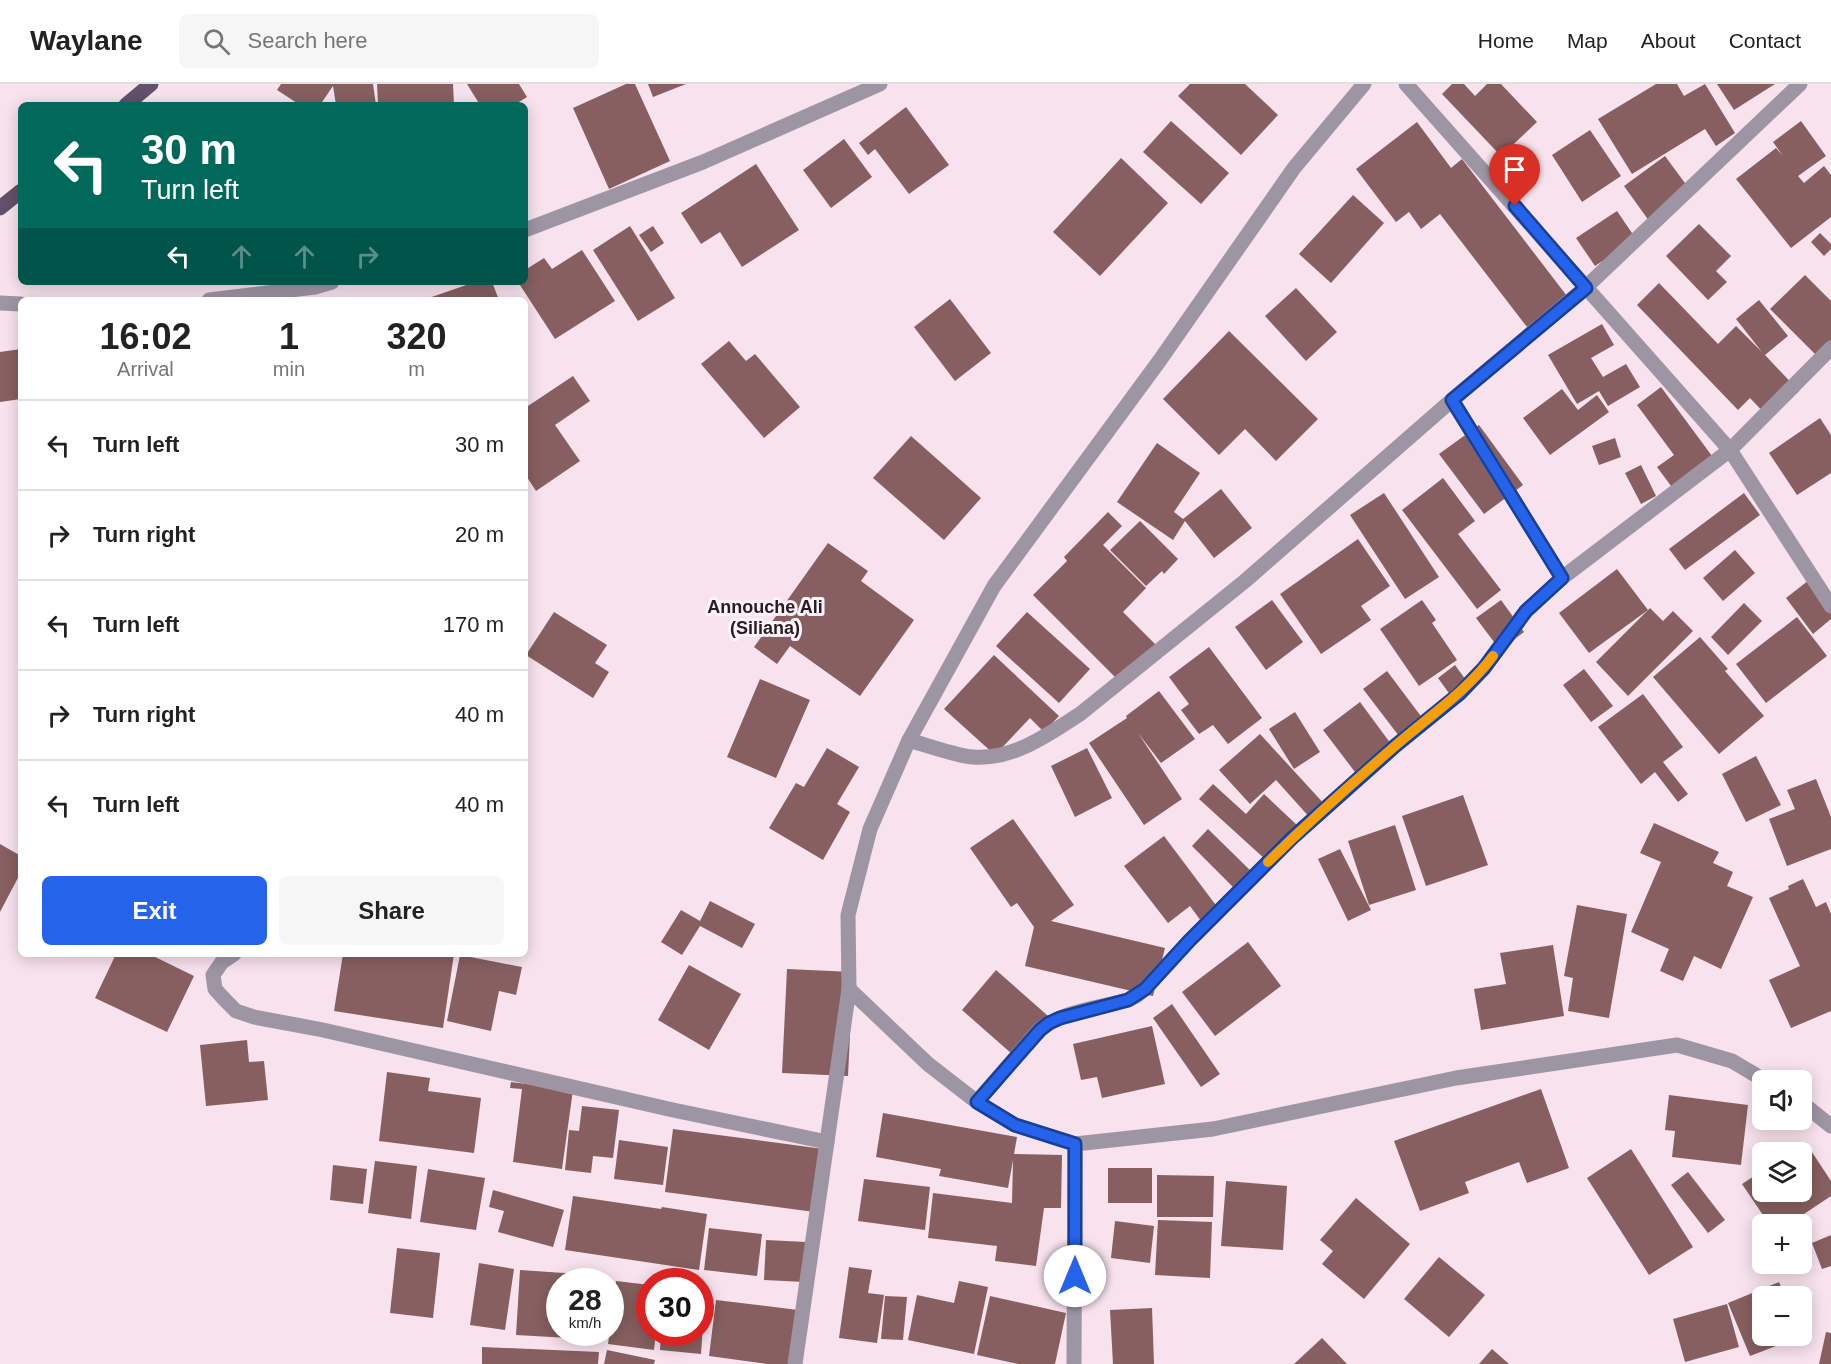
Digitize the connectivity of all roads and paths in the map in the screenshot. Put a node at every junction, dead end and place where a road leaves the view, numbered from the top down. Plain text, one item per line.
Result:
1 (151, 84) edge
2 (880, 84) edge
3 (1364, 84) edge
4 (1406, 84) edge
5 (1800, 84) edge
6 (130, 102) edge
7 (18, 193) edge
8 (0, 208) edge
9 (528, 229) edge
10 (319, 285) edge
11 (1586, 288) junction
12 (232, 297) edge
13 (0, 303) edge
14 (18, 304) edge
15 (1831, 348) edge
16 (1452, 400) junction
17 (1730, 450) junction
18 (1562, 578) junction
19 (1831, 606) edge
20 (909, 740) junction
21 (230, 957) edge
22 (849, 989) junction
23 (1752, 1073) edge
24 (977, 1102) junction
25 (1812, 1111) edge
26 (1831, 1126) edge
27 (827, 1142) junction
28 (1075, 1144) junction
29 (795, 1364) edge
30 (1074, 1364) edge

1 - 6 main road
2 - 9 street
3 - 20 street
4 - 11 street
5 - 11 street
7 - 8 main road
10 - 12 street
11 - 16 street
11 - 17 street
13 - 14 street
15 - 17 street
16 - 18 street
16 - 20 street
17 - 18 street
17 - 19 street
18 - 24 street
20 - 22 street
21 - 27 street
22 - 24 street
22 - 27 street
23 - 28 street
24 - 28 street
25 - 26 street
27 - 29 street
28 - 30 street

